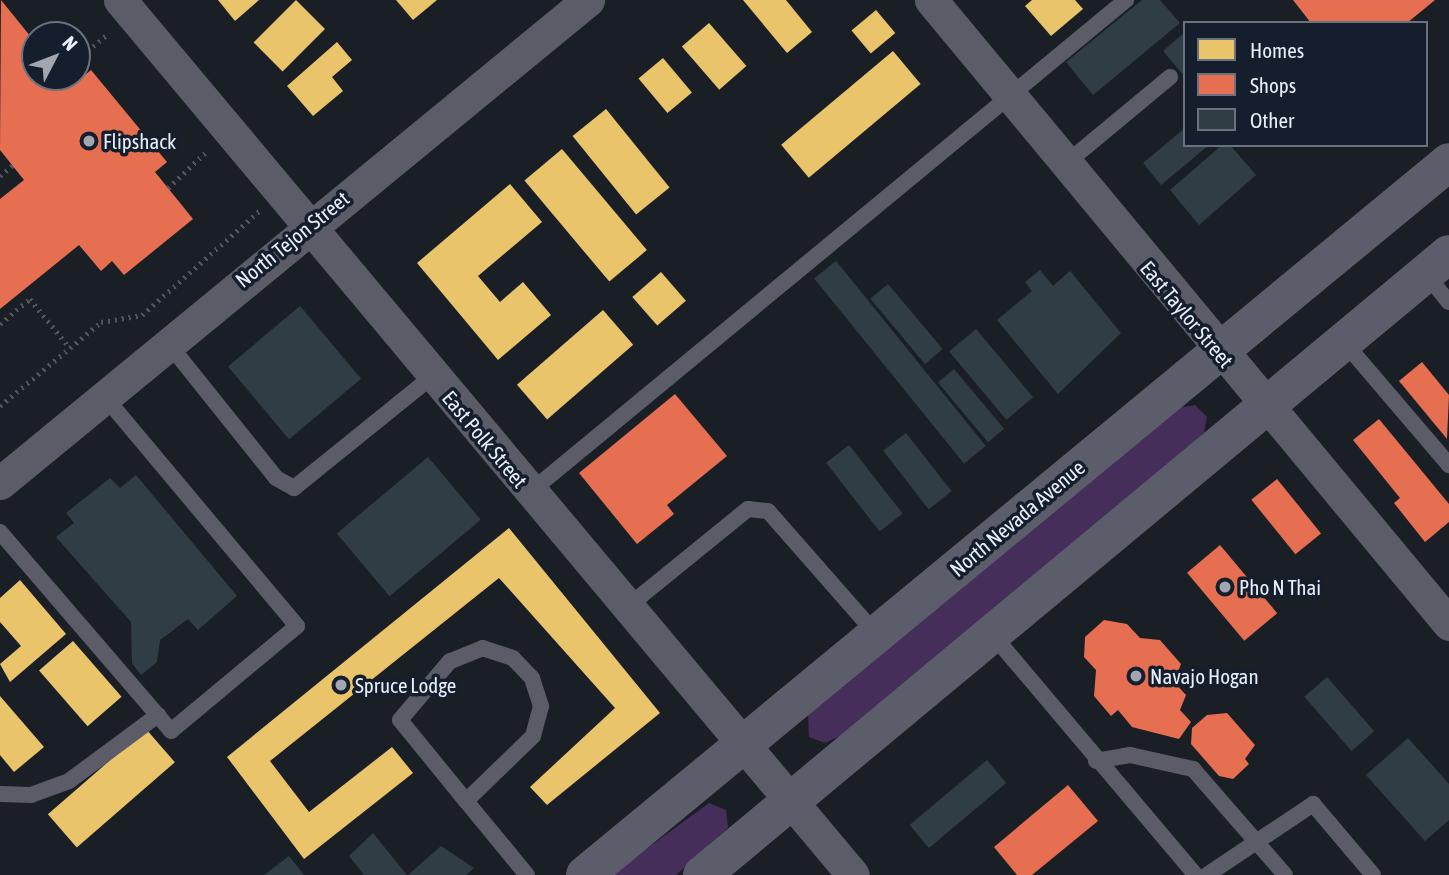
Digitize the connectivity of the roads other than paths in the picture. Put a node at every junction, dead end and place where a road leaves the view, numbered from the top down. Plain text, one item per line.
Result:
1 (588, 0) edge
2 (930, 0) edge
3 (1126, 0) edge
4 (128, 12) edge
5 (1170, 77) dead end
6 (1007, 97) junction
7 (1449, 162) edge
8 (1064, 165) junction
9 (309, 226) junction
10 (1441, 277) edge
11 (168, 342) junction
12 (1344, 342) junction
13 (1219, 352) junction
14 (433, 376) junction
15 (104, 396) junction
16 (1266, 407) junction
17 (1449, 465) edge
18 (0, 483) edge
19 (530, 492) junction
20 (0, 532) edge
21 (626, 608) junction
22 (1449, 624) edge
23 (992, 634) junction
24 (877, 635) junction
25 (158, 715) junction
26 (741, 746) junction
27 (1096, 761) junction
28 (0, 794) edge
29 (466, 801) junction
30 (790, 802) junction
31 (1254, 838) junction
32 (527, 875) edge
33 (585, 875) edge
34 (702, 875) edge
35 (853, 875) edge
36 (1196, 875) edge
37 (1207, 875) edge
38 (1285, 875) edge
39 (1373, 875) edge

1 - 9 street, North Tejon Street
2 - 6 street, East Taylor Street
3 - 6 lane
4 - 9 street, East Polk Street
5 - 8 lane
6 - 8 street, East Taylor Street
6 - 19 lane
7 - 13 main road, North Nevada Avenue
8 - 13 street, East Taylor Street
9 - 11 street, North Tejon Street
9 - 14 street, East Polk Street
10 - 12 main road
11 - 14 lane
11 - 15 street, North Tejon Street
12 - 16 main road
12 - 17 lane
13 - 16 street, East Taylor Street
13 - 24 main road, North Nevada Avenue
14 - 19 street, East Polk Street
15 - 18 street, North Tejon Street
15 - 25 lane
16 - 22 street, East Taylor Street
16 - 23 main road
19 - 21 street, East Polk Street
20 - 25 lane
21 - 24 lane
21 - 26 street, East Polk Street
23 - 27 lane
23 - 30 main road
24 - 26 main road, North Nevada Avenue
25 - 28 lane
26 - 30 street, East Polk Street
26 - 33 main road, North Nevada Avenue
27 - 31 lane
27 - 36 lane
29 - 29 lane
29 - 32 lane
30 - 34 main road
30 - 35 street, East Polk Street
31 - 37 lane
31 - 38 lane
31 - 39 lane

